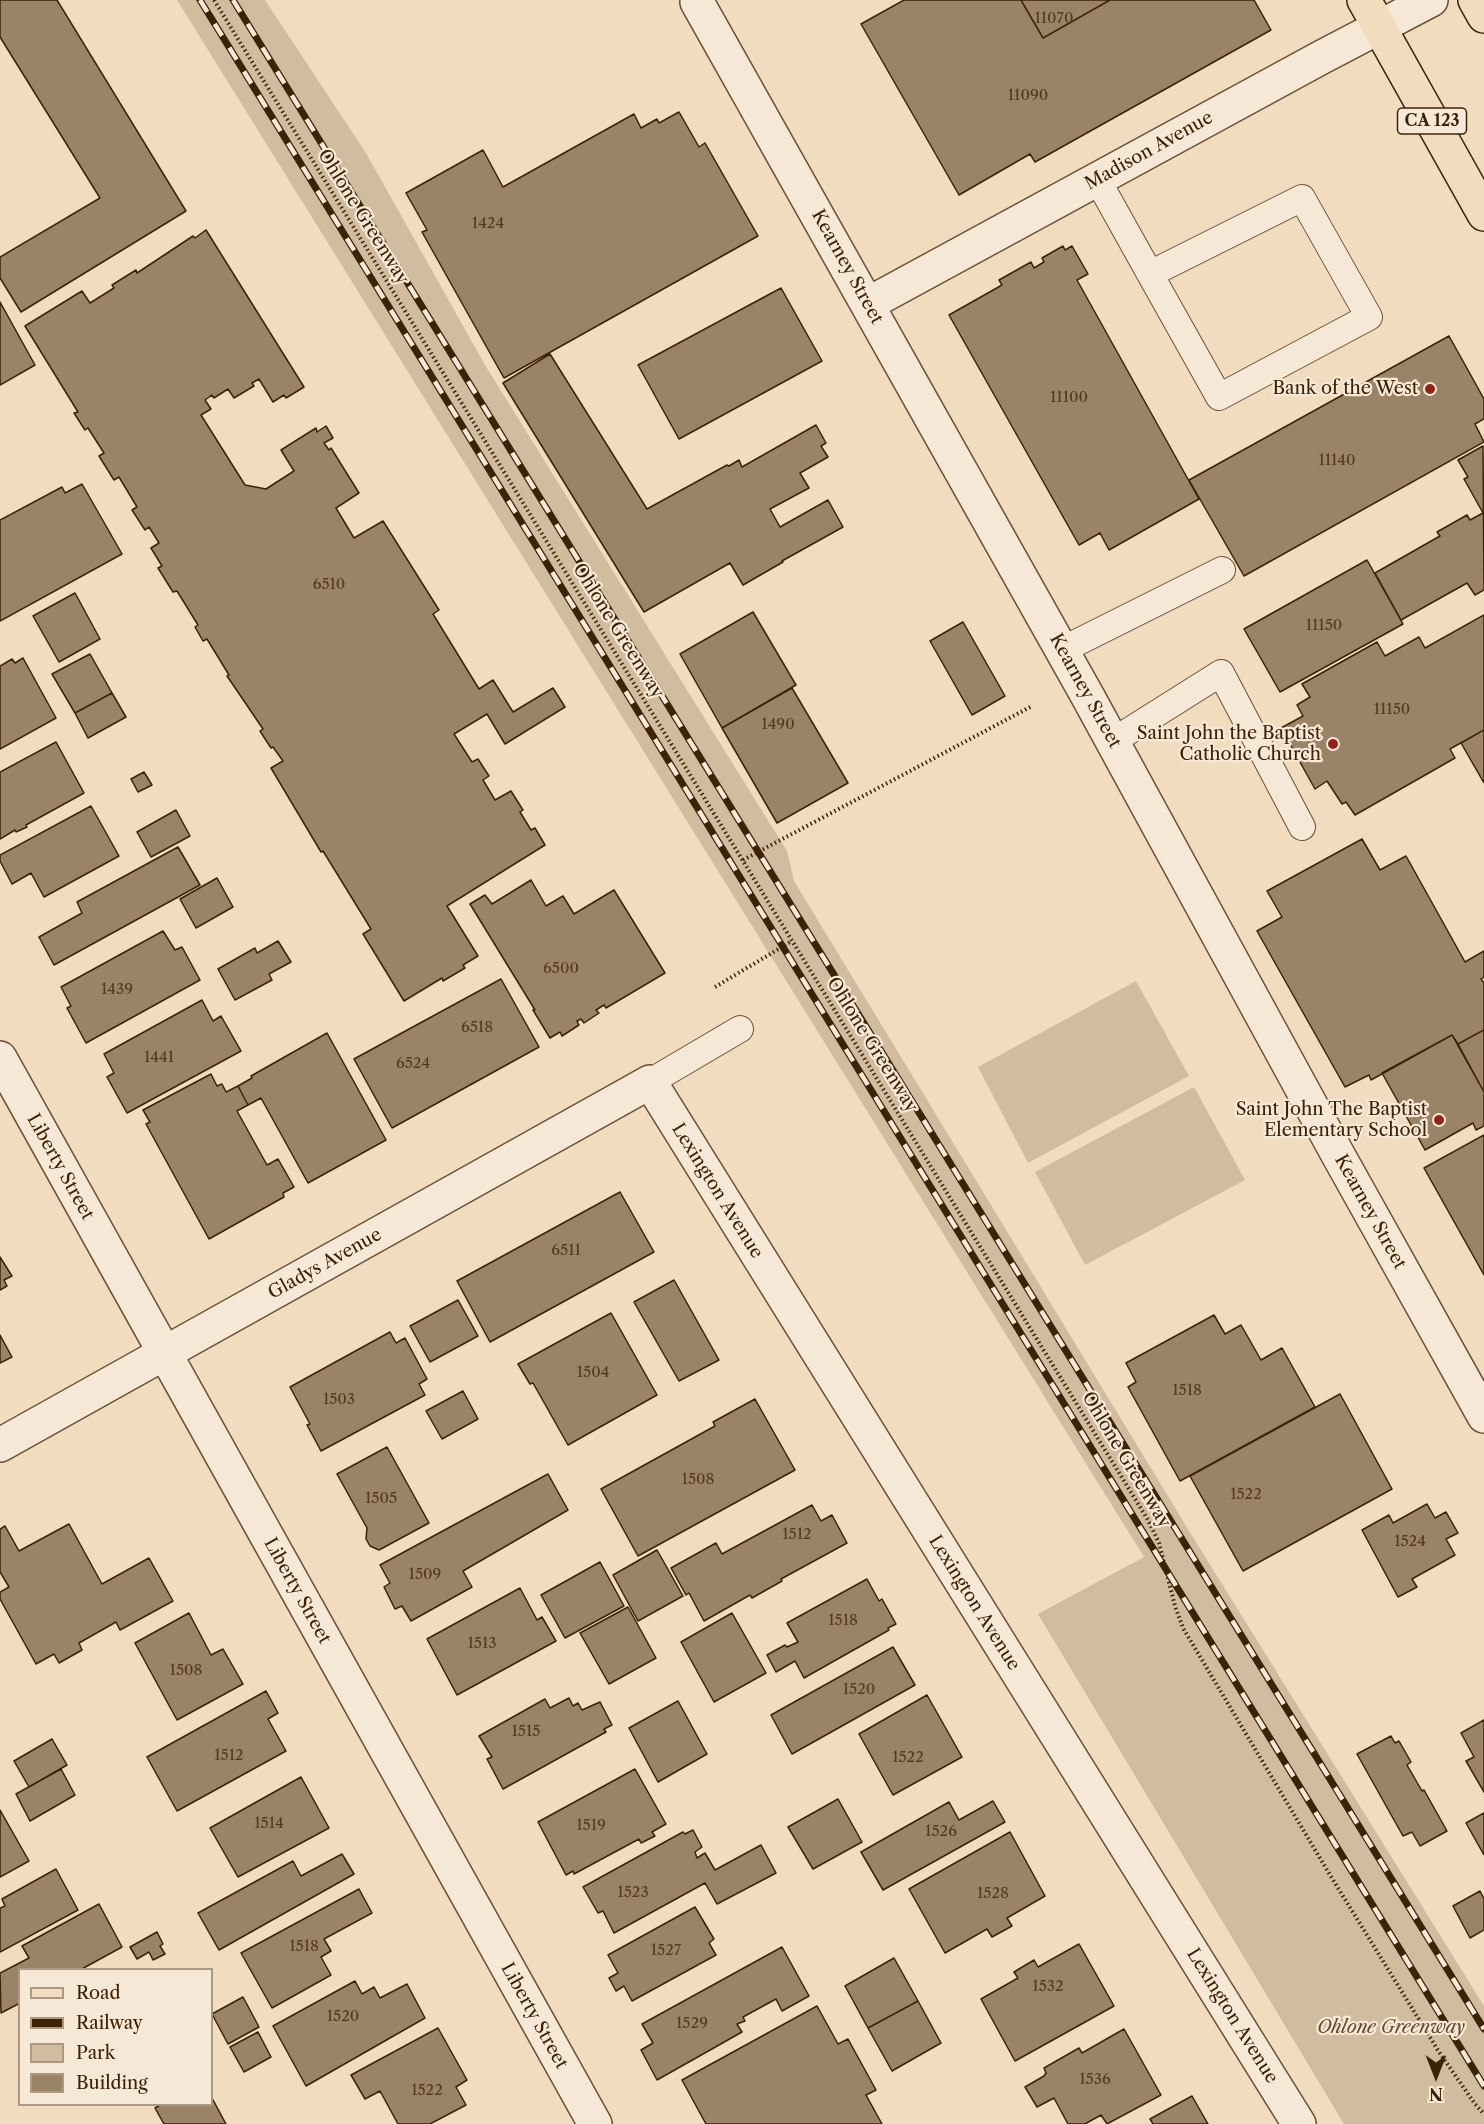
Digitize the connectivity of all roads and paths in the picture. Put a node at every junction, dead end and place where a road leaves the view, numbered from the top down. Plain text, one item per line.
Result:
1 (214, 0) edge
2 (1431, 0) edge
3 (1475, 0) edge
4 (697, 2) dead end
5 (1372, 14) edge
6 (1484, 16) edge
7 (1097, 179) junction
8 (1484, 214) edge
9 (1150, 274) junction
10 (868, 304) junction
11 (1222, 570) dead end
12 (1062, 651) junction
13 (1032, 706) dead end
14 (1113, 741) junction
15 (1302, 827) dead end
16 (743, 860) junction
17 (792, 941) junction
18 (715, 987) dead end
19 (740, 1029) dead end
20 (0, 1058) edge
21 (650, 1082) junction
22 (165, 1354) junction
23 (1484, 1416) edge
24 (0, 1445) edge
25 (1484, 2115) edge
26 (595, 2124) edge
27 (1299, 2124) edge

1 - 16 path, Ohlone Greenway
2 - 5 street, Madison Avenue
3 - 6 main road
4 - 10 street, Kearney Street
5 - 7 street, Madison Avenue
5 - 8 main road, CA 123
7 - 9 lane
7 - 10 street, Madison Avenue
9 - 9 lane
10 - 12 street, Kearney Street
11 - 12 lane
12 - 14 street, Kearney Street
13 - 16 path
14 - 15 lane
14 - 23 street, Kearney Street
16 - 17 path, Ohlone Greenway
17 - 18 path
17 - 25 path, Ohlone Greenway
19 - 21 lane
20 - 22 street, Liberty Street
21 - 22 street, Gladys Avenue
21 - 27 street, Lexington Avenue
22 - 24 street, Gladys Avenue
22 - 26 street, Liberty Street

